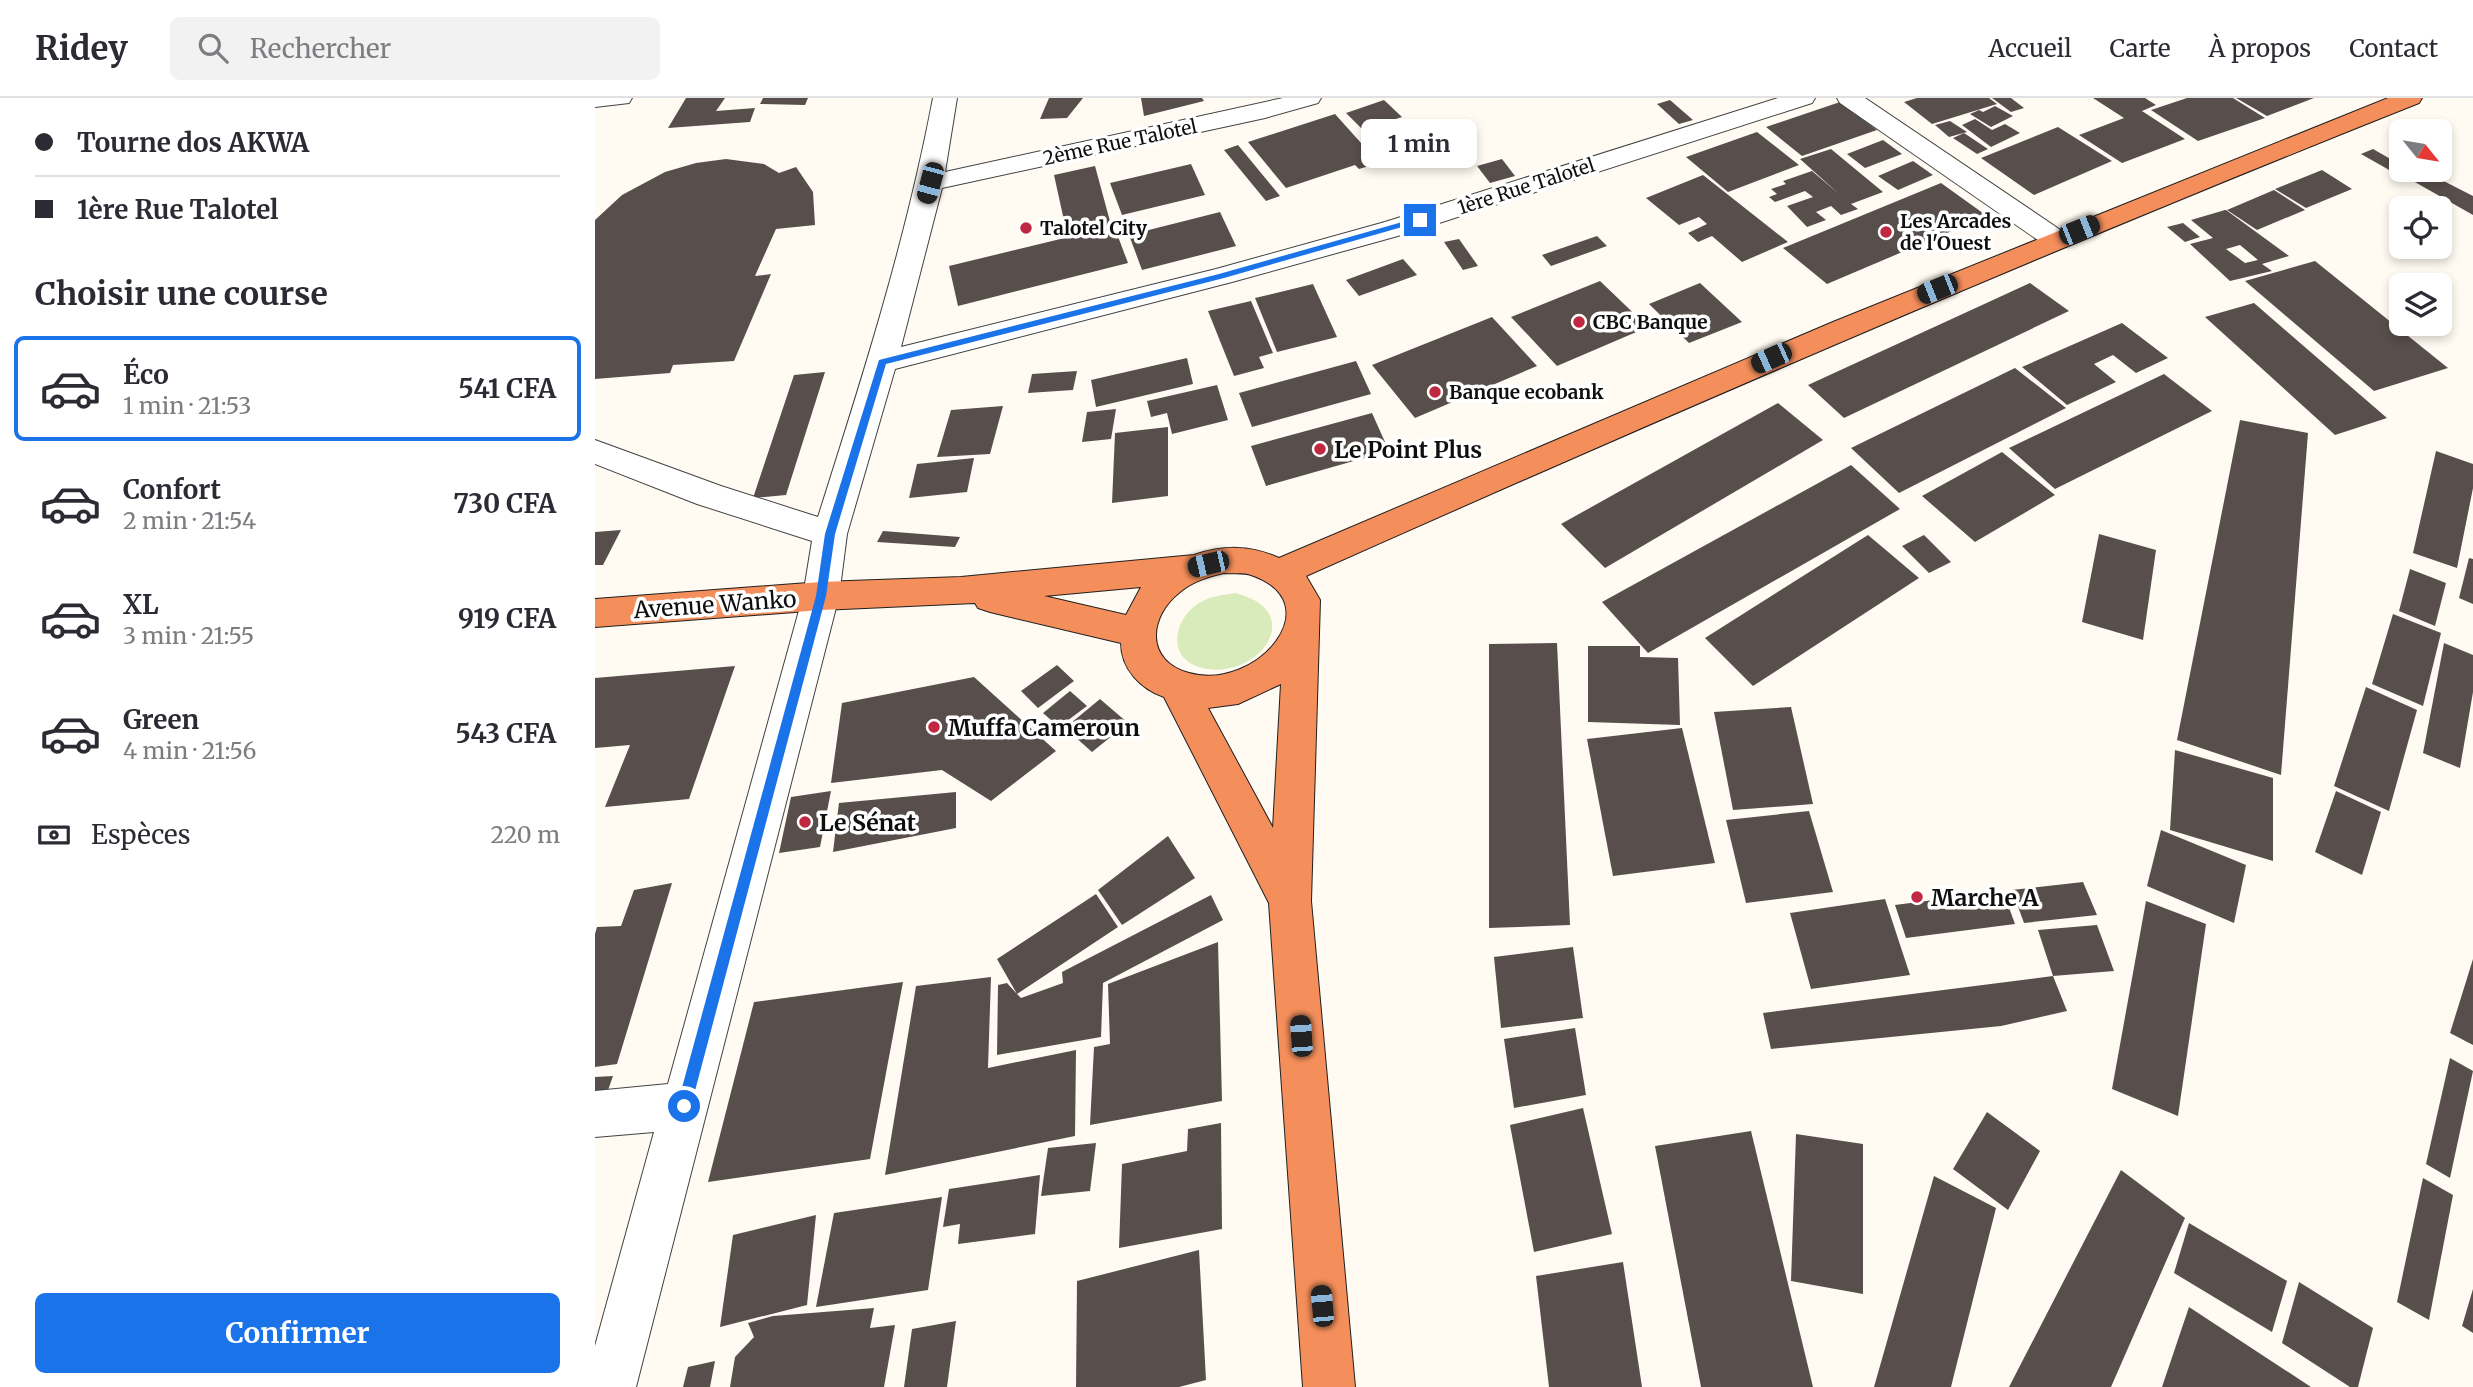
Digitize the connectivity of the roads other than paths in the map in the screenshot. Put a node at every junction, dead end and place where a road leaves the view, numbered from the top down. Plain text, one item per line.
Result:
1 (620, 98) edge
2 (945, 98) edge
3 (1309, 98) edge
4 (1803, 98) edge
5 (1849, 98) edge
6 (2410, 98) edge
7 (595, 100) edge
8 (930, 183) junction
9 (2055, 239) junction
10 (882, 362) junction
11 (600, 457) edge
12 (830, 534) junction
13 (1193, 568) junction
14 (1281, 572) junction
15 (961, 591) junction
16 (821, 596) junction
17 (595, 613) edge
18 (1137, 632) junction
19 (1303, 633) junction
20 (1179, 689) junction
21 (1290, 901) junction
22 (684, 1106) junction
23 (595, 1114) edge
24 (610, 1387) edge
25 (1329, 1387) edge

1 - 7 street
2 - 8 street
3 - 8 street, 2ème Rue Talotel
4 - 10 street, 1ère Rue Talotel
5 - 9 street
6 - 9 highway
8 - 10 street
9 - 14 highway
10 - 12 street
11 - 12 street
12 - 16 street
13 - 14 highway
13 - 15 highway, Avenue Wanko
13 - 18 highway
14 - 19 highway
15 - 16 highway, Avenue Wanko
15 - 18 highway, Avenue Wanko
16 - 17 highway, Avenue Wanko
16 - 22 street
18 - 20 highway
19 - 20 highway
19 - 21 highway
20 - 21 highway
21 - 25 highway
22 - 23 street
22 - 24 street

